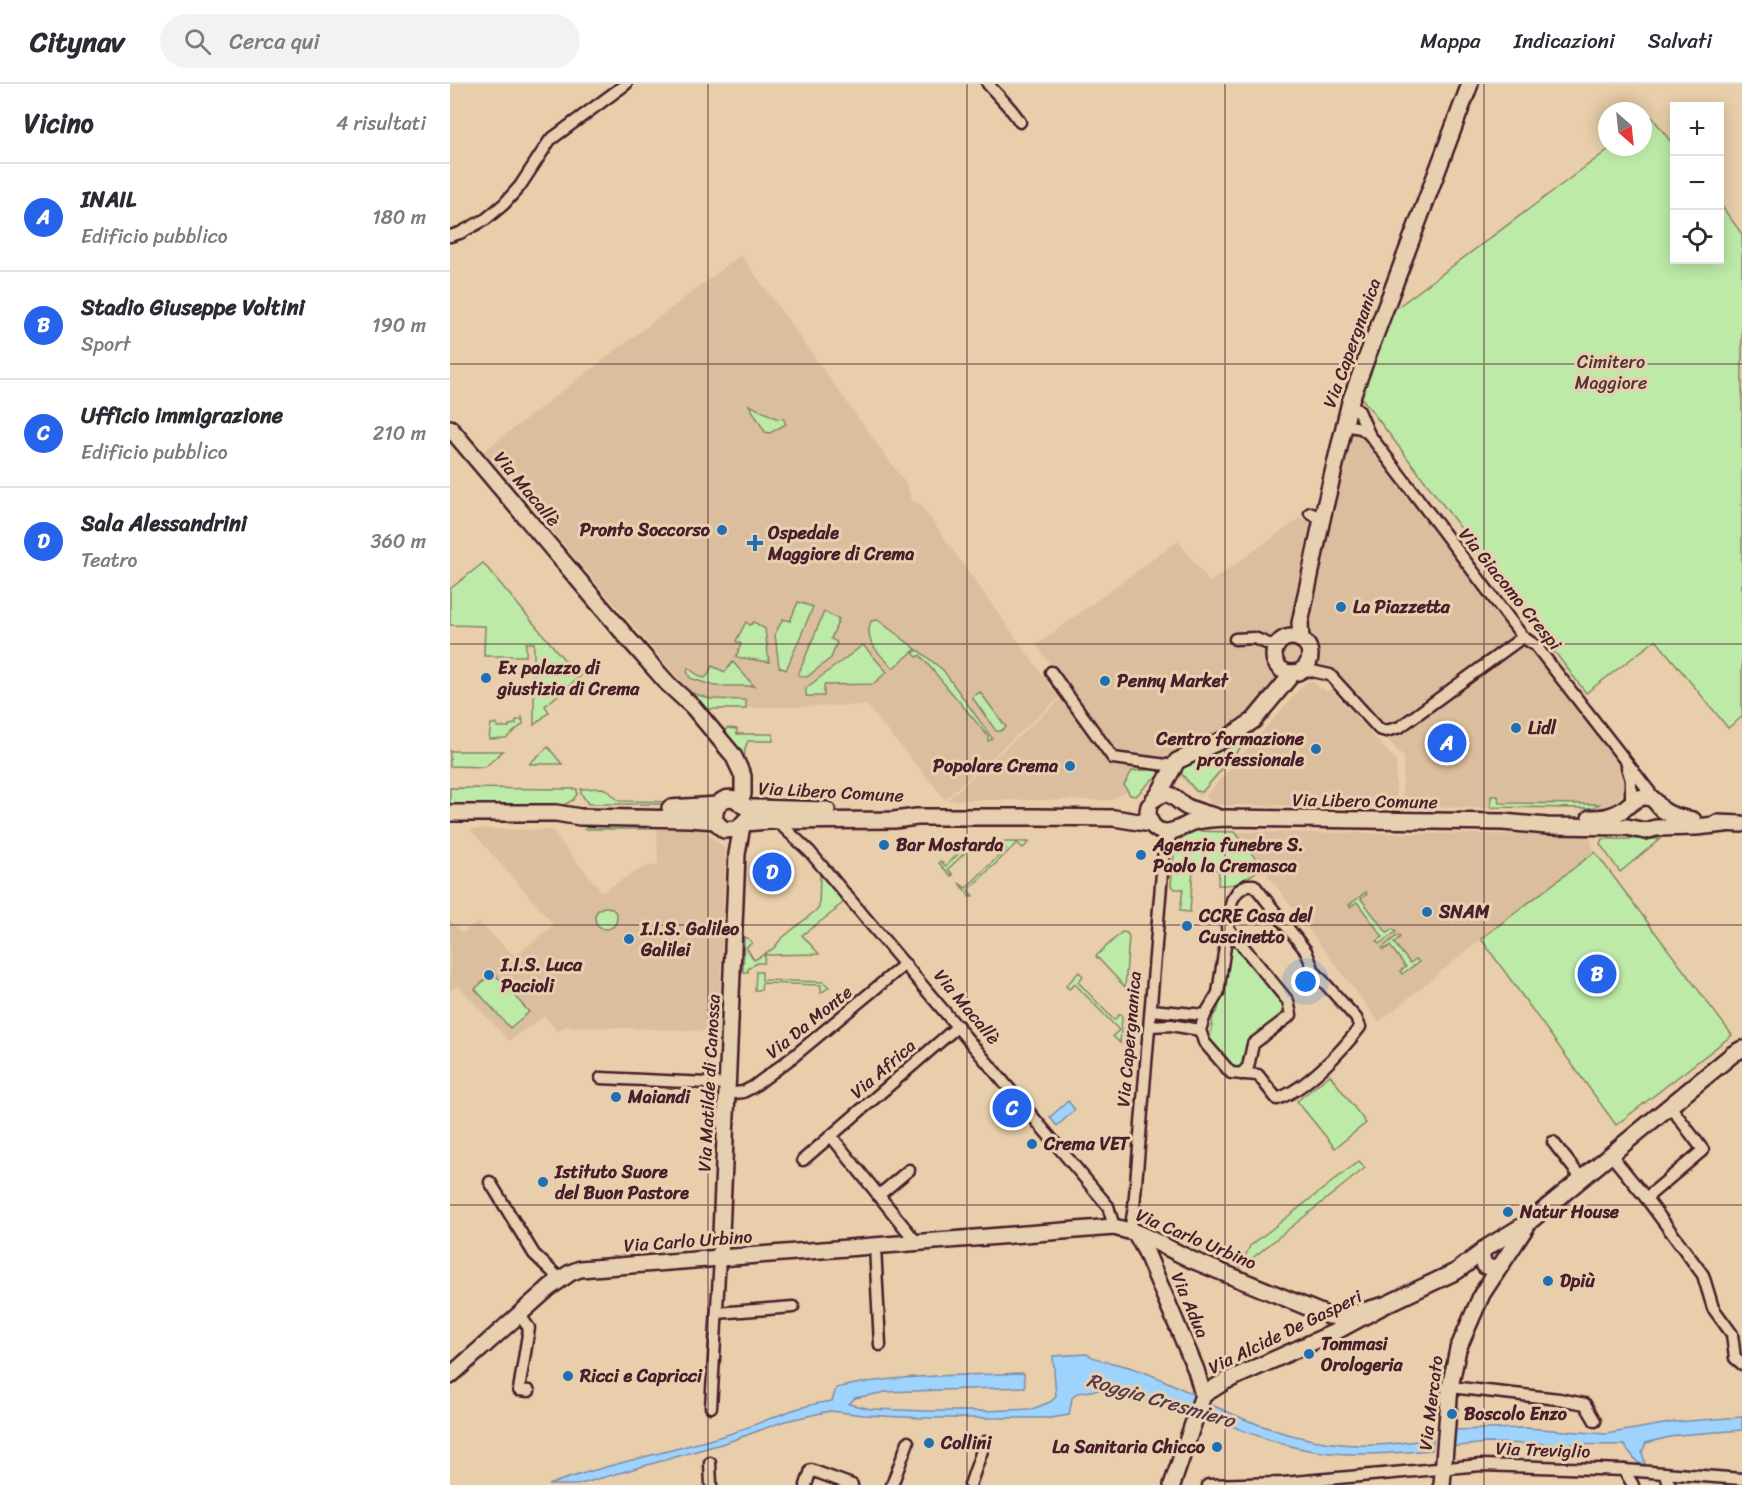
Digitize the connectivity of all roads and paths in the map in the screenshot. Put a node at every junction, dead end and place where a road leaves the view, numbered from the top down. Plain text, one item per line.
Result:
1 (626, 84) edge
2 (988, 84) edge
3 (1470, 84) edge
4 (1020, 122) dead end
5 (450, 236) edge
6 (1350, 402) junction
7 (1344, 425) junction
8 (450, 428) edge
9 (1369, 434) junction
10 (1522, 637) junction
11 (1235, 639) dead end
12 (1297, 639) junction
13 (1276, 647) junction
14 (1293, 671) junction
15 (1052, 672) dead end
16 (1626, 764) junction
17 (1174, 766) junction
18 (1153, 801) junction
19 (1182, 802) junction
20 (733, 803) junction
21 (1631, 804) junction
22 (1659, 805) junction
23 (450, 813) edge
24 (556, 813) junction
25 (916, 817) junction
26 (1114, 818) junction
27 (1226, 818) junction
28 (715, 821) junction
29 (777, 821) junction
30 (1503, 822) junction
31 (1725, 824) junction
32 (1742, 824) edge
33 (1153, 826) junction
34 (738, 827) junction
35 (1635, 828) junction
36 (1656, 828) junction
37 (1176, 829) junction
38 (1164, 849) junction
39 (1227, 927) junction
40 (905, 964) junction
41 (1151, 1010) junction
42 (1205, 1015) junction
43 (958, 1026) junction
44 (1150, 1026) junction
45 (1200, 1030) junction
46 (1739, 1049) edge
47 (1241, 1074) junction
48 (601, 1078) dead end
49 (728, 1089) junction
50 (1670, 1106) junction
51 (831, 1136) junction
52 (1553, 1142) dead end
53 (1611, 1155) junction
54 (803, 1160) dead end
55 (909, 1170) dead end
56 (1582, 1179) junction
57 (490, 1182) dead end
58 (878, 1196) junction
59 (1646, 1198) junction
60 (1529, 1222) junction
61 (1114, 1227) junction
62 (1132, 1232) junction
63 (917, 1243) junction
64 (875, 1246) junction
65 (1175, 1250) junction
66 (1486, 1254) junction
67 (720, 1258) junction
68 (1502, 1263) junction
69 (1152, 1265) junction
70 (560, 1279) junction
71 (1482, 1294) junction
72 (1385, 1305) junction
73 (793, 1307) dead end
74 (717, 1313) junction
75 (519, 1314) junction
76 (1329, 1316) junction
77 (1321, 1337) junction
78 (880, 1345) dead end
79 (1741, 1364) edge
80 (1196, 1370) junction
81 (450, 1376) edge
82 (1224, 1382) junction
83 (1450, 1387) junction
84 (529, 1391) dead end
85 (1203, 1395) junction
86 (711, 1407) dead end
87 (1595, 1421) dead end
88 (908, 1442) dead end
89 (985, 1442) dead end
90 (710, 1463) dead end
91 (1444, 1463) junction
92 (1624, 1470) junction
93 (1664, 1473) junction
94 (1742, 1479) edge
95 (1340, 1482) edge
96 (711, 1485) edge
97 (806, 1485) edge
98 (852, 1485) edge
99 (892, 1485) edge
100 (969, 1485) edge
101 (1172, 1485) edge
102 (1208, 1485) edge
103 (1442, 1485) edge
104 (1633, 1485) edge
105 (1671, 1485) edge

1 - 5 street
2 - 4 street
3 - 6 street, Via Capergnanica
6 - 7 street, Via Capergnanica
6 - 9 street, Via Giacomo Crespi
7 - 9 street
7 - 12 street, Via Capergnanica
8 - 20 street, Via Macallè
9 - 10 street, Via Giacomo Crespi
10 - 14 street
10 - 16 street, Via Giacomo Crespi
11 - 13 street
12 - 13 street
12 - 14 street, Via Capergnanica
13 - 14 street, Via Capergnanica
14 - 17 street, Via Capergnanica
15 - 17 street
16 - 21 street, Via Giacomo Crespi
16 - 22 street, Via Giacomo Crespi
17 - 18 street, Via Capergnanica
17 - 19 street
18 - 19 street, Via Libero Comune
18 - 26 street, Via Libero Comune
18 - 33 street
19 - 27 street, Via Libero Comune
19 - 37 street
20 - 24 street, Via Libero Comune
20 - 25 street, Via Libero Comune
20 - 28 street
20 - 34 street, Via Libero Comune
21 - 22 street, Via Libero Comune
21 - 30 street, Via Libero Comune
21 - 35 street
22 - 31 street, Via Libero Comune
22 - 36 street
23 - 24 street, Via Libero Comune
24 - 28 street, Via Libero Comune
25 - 26 street, Via Libero Comune
25 - 29 street, Via Libero Comune
26 - 33 street, Via Libero Comune
27 - 30 street, Via Libero Comune
27 - 37 street, Via Libero Comune
28 - 34 street
29 - 34 street, Via Libero Comune
29 - 40 street, Via Macallè
30 - 35 street, Via Libero Comune
31 - 32 street, Via Libero Comune
31 - 36 street, Via Libero Comune
33 - 37 street, Via Libero Comune
33 - 38 street, Via Capergnanica
34 - 49 street, Via Matilde di Canossa
35 - 36 street, Via Libero Comune
37 - 38 street, Via Capergnanica
38 - 41 street, Via Capergnanica
39 - 42 street
39 - 47 street
39 - 47 street
40 - 43 street, Via Macallè
40 - 49 street, Via Da Monte
41 - 42 street
41 - 44 street, Via Capergnanica
42 - 45 street
43 - 51 street, Via Africa
43 - 61 street, Via Macallè
44 - 45 street
44 - 62 street, Via Capergnanica
45 - 47 street
46 - 50 street, Via Alcide De Gasperi
48 - 49 street
49 - 67 street, Via Matilde di Canossa
50 - 53 street, Via Alcide De Gasperi
50 - 59 street
51 - 54 street, Via Africa
51 - 58 street
52 - 56 street
53 - 56 street, Via Alcide De Gasperi
53 - 59 street
55 - 58 street
56 - 60 street, Via Alcide De Gasperi
57 - 70 street
58 - 63 street
59 - 79 street
60 - 66 street, Via Alcide De Gasperi
60 - 68 street, Via Alcide De Gasperi
61 - 62 street, Via Carlo Urbino
61 - 63 street, Via Carlo Urbino
62 - 65 street, Via Carlo Urbino
62 - 69 street, Via Adua
63 - 64 street, Via Carlo Urbino
64 - 67 street, Via Carlo Urbino
64 - 78 street
65 - 69 street
65 - 76 street, Via Carlo Urbino
66 - 68 street
66 - 68 street
66 - 71 street, Via Mercato
66 - 72 street, Via Alcide De Gasperi
67 - 70 street, Via Carlo Urbino
67 - 74 street, Via Matilde di Canossa
68 - 71 street, Via Mercato
69 - 80 street, Via Adua
70 - 75 street, Via Carlo Urbino
71 - 83 street, Via Mercato
72 - 76 street, Via Alcide De Gasperi
72 - 77 street, Via Alcide De Gasperi
73 - 74 street
74 - 86 street, Via Matilde di Canossa
75 - 81 street, Via Carlo Urbino
75 - 84 street
76 - 77 street
77 - 82 street, Via Alcide De Gasperi
80 - 82 street
80 - 85 street, Via Adua
82 - 85 street, Via Alcide De Gasperi
83 - 87 street
83 - 91 street, Via Mercato
85 - 101 street
88 - 99 street
89 - 100 street
90 - 96 street
91 - 92 street, Via Treviglio
91 - 95 street, Via Treviglio
91 - 103 street, Via Mercato
92 - 93 street, Via Treviglio
92 - 104 street
93 - 94 street, Via Treviglio
93 - 105 street
95 - 102 street, Via Treviglio
97 - 98 street

